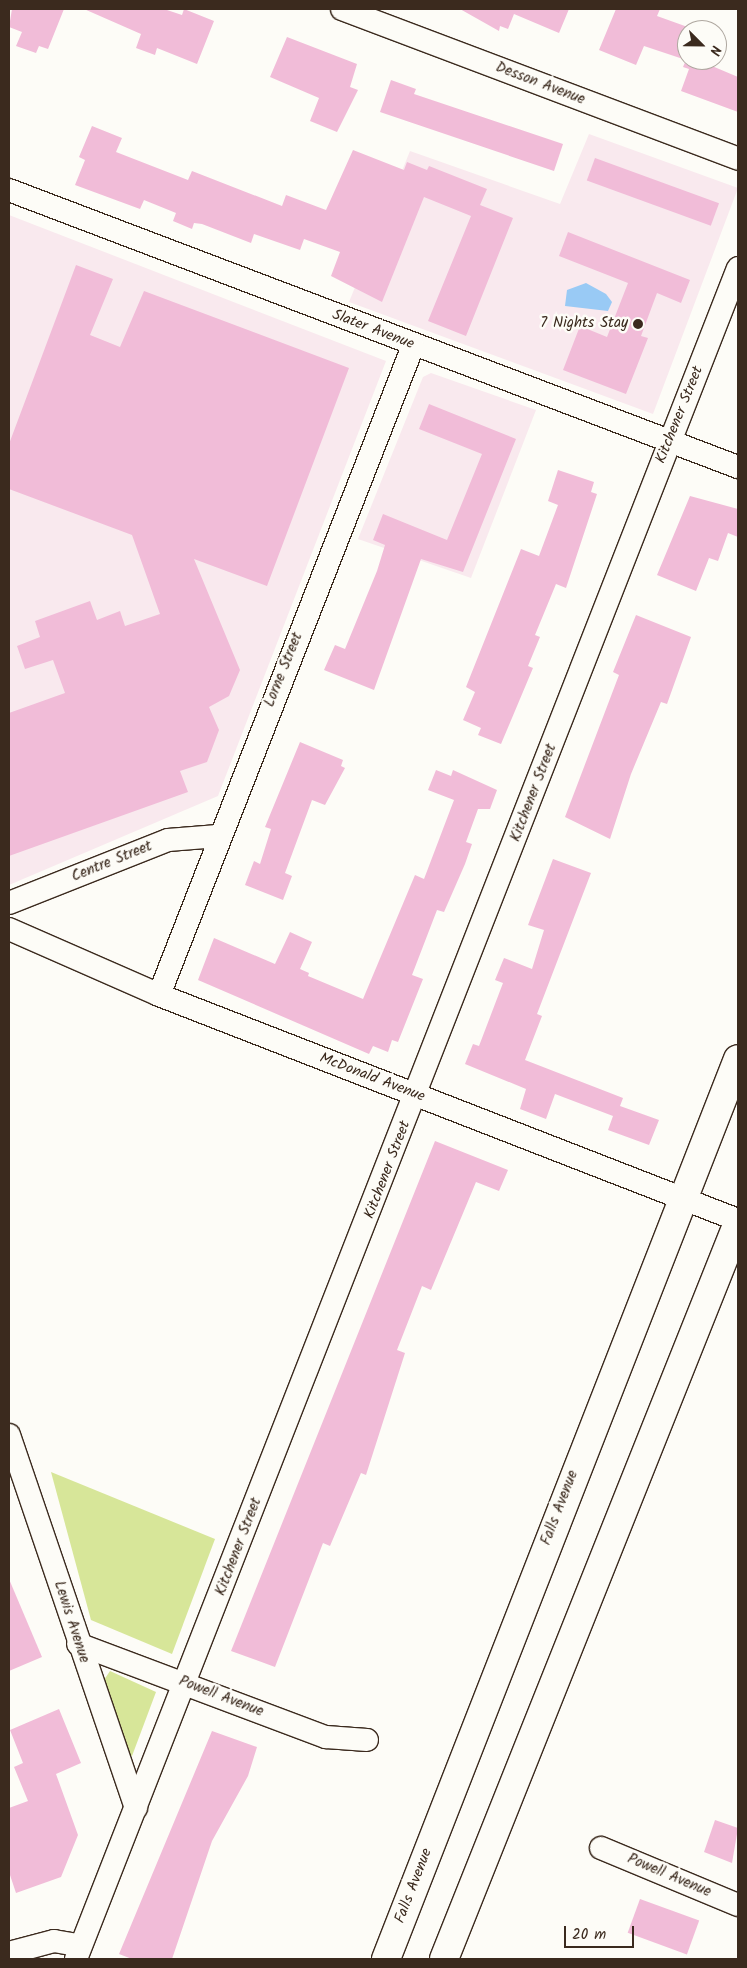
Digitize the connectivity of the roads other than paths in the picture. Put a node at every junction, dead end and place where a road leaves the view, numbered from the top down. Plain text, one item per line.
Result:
1 (342, 9) edge
2 (738, 159) edge
3 (9, 190) edge
4 (738, 268) edge
5 (413, 346) junction
6 (670, 442) junction
7 (738, 467) edge
8 (218, 836) junction
9 (9, 903) edge
10 (9, 929) edge
11 (159, 995) junction
12 (738, 1059) edge
13 (417, 1095) junction
14 (683, 1199) junction
15 (738, 1221) edge
16 (9, 1435) edge
17 (78, 1644) junction
18 (186, 1683) junction
19 (367, 1740) dead end
20 (136, 1808) junction
21 (601, 1848) dead end
22 (738, 1905) edge
23 (9, 1953) edge
24 (78, 1953) edge
25 (386, 1959) edge
26 (444, 1959) edge

1 - 2 street, Desson Avenue
3 - 5 street, Slater Avenue
4 - 6 street, Kitchener Street
5 - 6 street, Slater Avenue
5 - 8 street, Lorne Street
6 - 7 street, Slater Avenue
6 - 13 street, Kitchener Street
8 - 9 street, Centre Street
8 - 11 street, Lorne Street
10 - 11 street, McDonald Avenue
11 - 13 street, McDonald Avenue
12 - 14 highway, Falls Avenue
13 - 14 street, McDonald Avenue
13 - 18 street, Kitchener Street
14 - 15 street, McDonald Avenue
14 - 25 highway, Falls Avenue
15 - 26 highway
16 - 17 street, Lewis Avenue
17 - 18 street, Powell Avenue
17 - 20 street, Lewis Avenue
18 - 19 street, Powell Avenue
18 - 20 street, Kitchener Street
20 - 24 street, Kitchener Street
21 - 22 street, Powell Avenue
23 - 24 street

